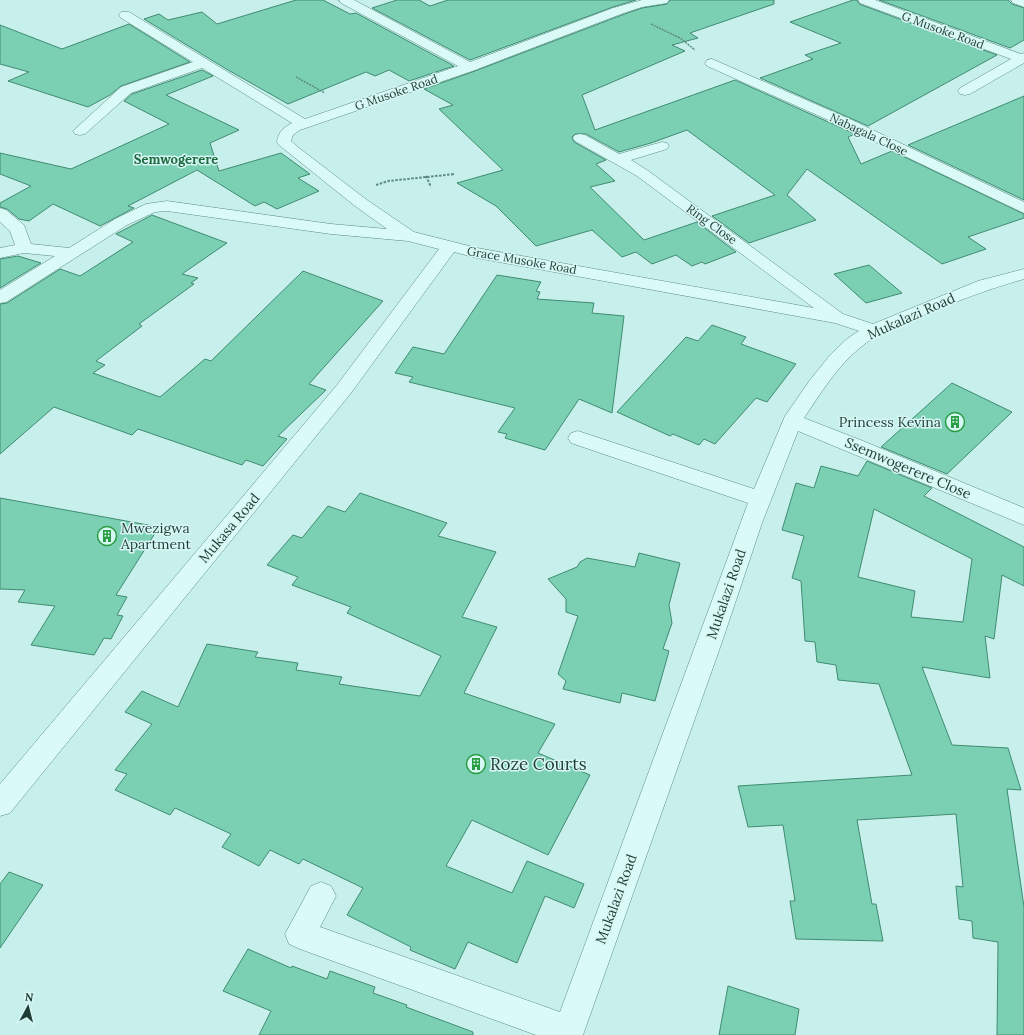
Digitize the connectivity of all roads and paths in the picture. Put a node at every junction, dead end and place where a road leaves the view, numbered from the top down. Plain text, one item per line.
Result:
1 (345, 0) edge
2 (663, 0) edge
3 (864, 0) edge
4 (1017, 0) edge
5 (637, 2) edge
6 (1024, 3) edge
7 (617, 11) junction
8 (125, 15) dead end
9 (1023, 58) edge
10 (202, 63) junction
11 (712, 63) joint
12 (470, 67) junction
13 (965, 92) dead end
14 (304, 124) junction
15 (80, 131) dead end
16 (580, 138) dead end
17 (662, 146) dead end
18 (619, 159) junction
19 (455, 174) dead end
20 (426, 176) junction
21 (431, 187) dead end
22 (349, 194) junction
23 (1024, 208) edge
24 (0, 213) edge
25 (408, 236) junction
26 (450, 246) junction
27 (24, 248) junction
28 (72, 253) junction
29 (0, 254) edge
30 (1024, 274) edge
31 (0, 298) edge
32 (839, 318) junction
33 (874, 330) junction
34 (792, 421) junction
35 (578, 438) dead end
36 (760, 499) junction
37 (1024, 517) edge
38 (0, 804) edge
39 (321, 896) dead end
40 (567, 1033) edge

1 - 12 street
2 - 5 street, G Musoke Road
3 - 9 street, G Musoke Road
4 - 6 street
5 - 7 street, G Musoke Road
7 - 11 path
7 - 12 street, G Musoke Road
8 - 10 street
9 - 13 street
10 - 14 street
10 - 15 street
11 - 23 street, Nabagala Close
12 - 14 street, G Musoke Road
14 - 22 street, G Musoke Road
16 - 18 street, Ring Close
17 - 18 street
18 - 32 street, Ring Close
19 - 20 path
20 - 21 path
20 - 22 path
22 - 25 street, G Musoke Road
24 - 27 street
25 - 26 street, Grace Musoke Road
25 - 28 street, Grace Musoke Road
26 - 32 street, Grace Musoke Road
26 - 38 street, Mukasa Road
27 - 28 street
27 - 29 street
28 - 31 street, Grace Musoke Road
30 - 33 street, Mukalazi Road
32 - 33 street, Grace Musoke Road
33 - 34 street, Mukalazi Road
34 - 36 street, Mukalazi Road
34 - 37 street, Ssemwogerere Close
35 - 36 street
36 - 40 street, Mukalazi Road
39 - 40 street

